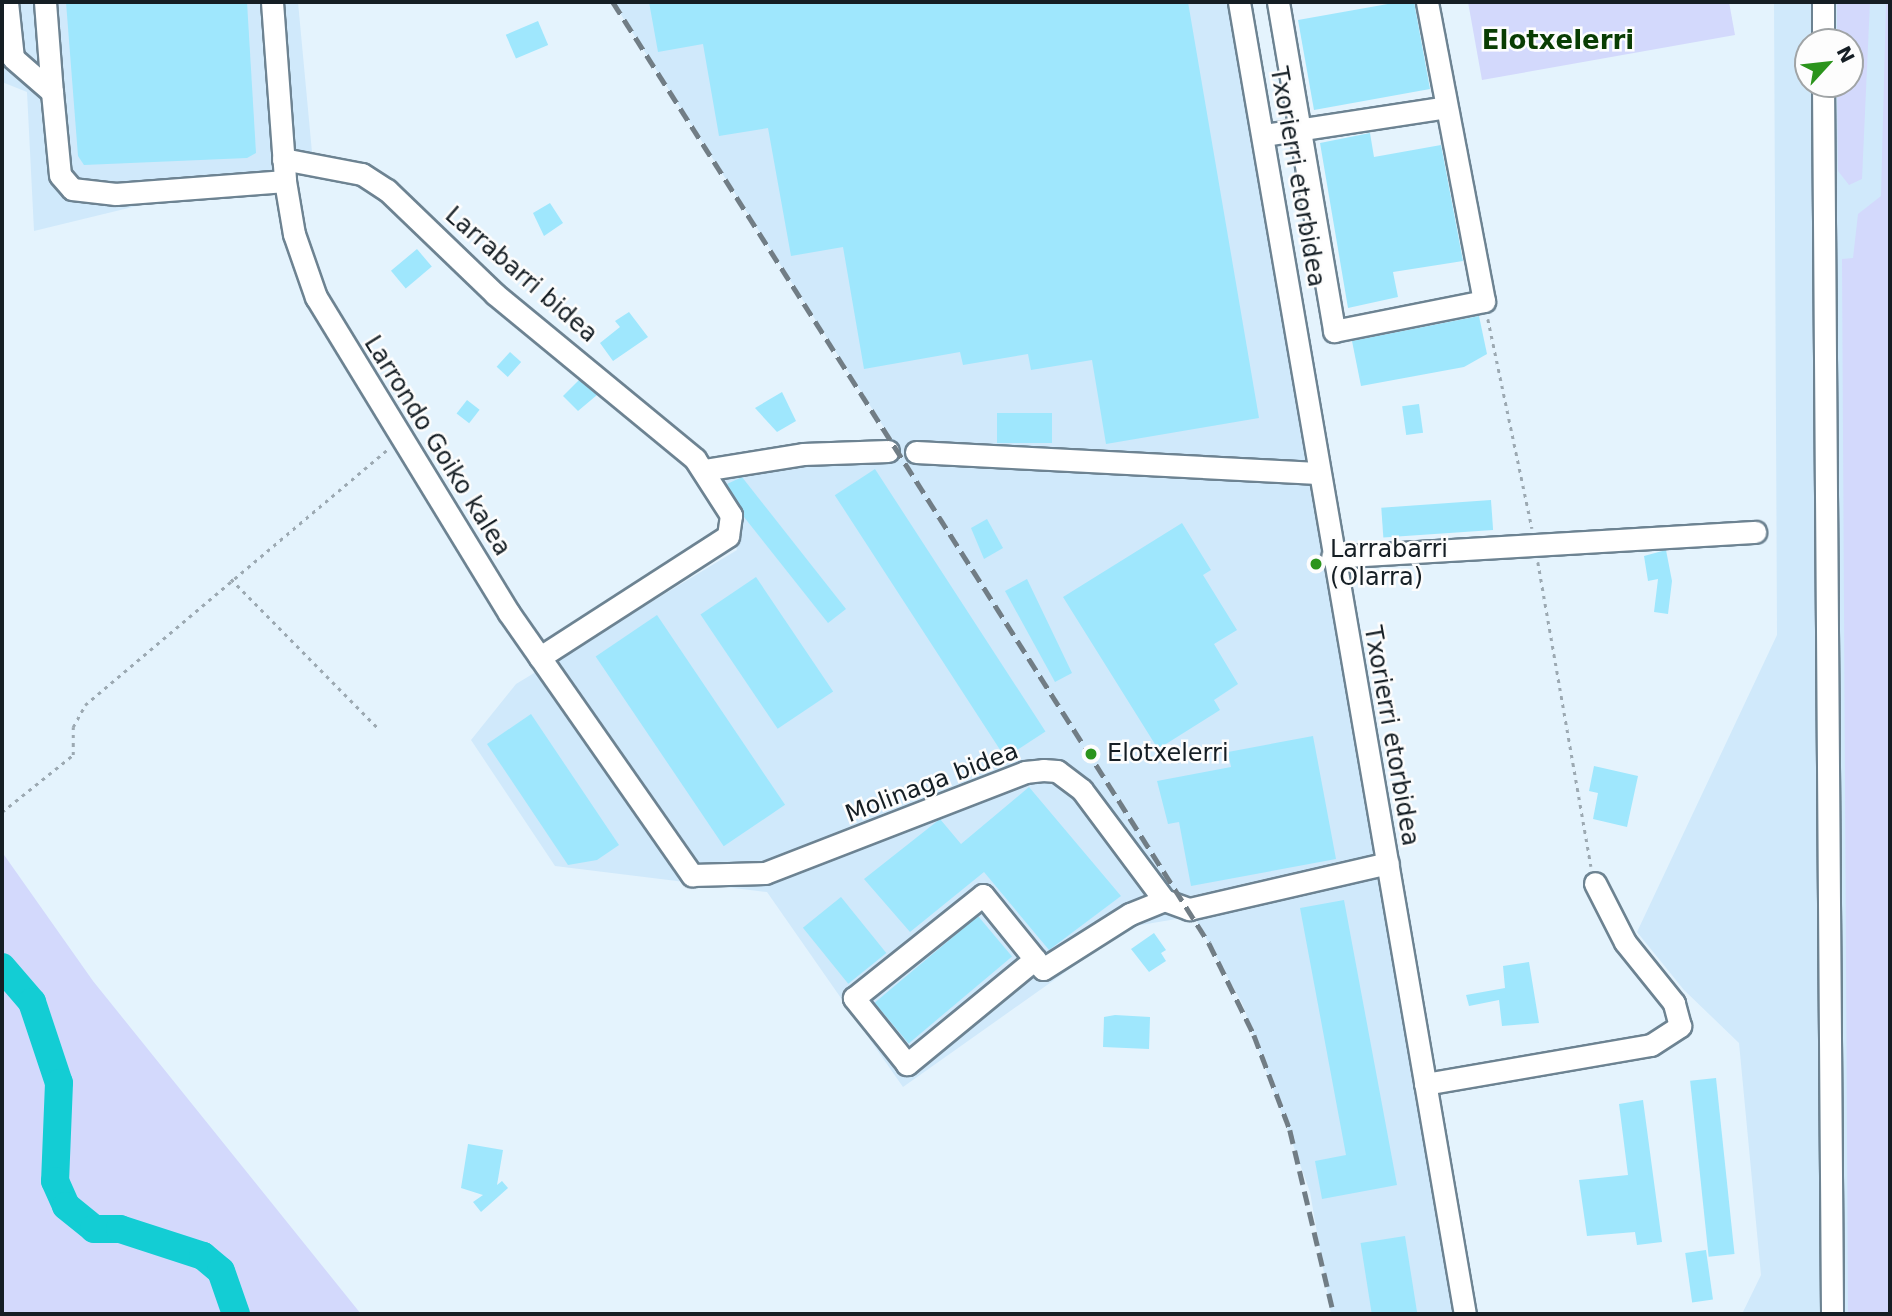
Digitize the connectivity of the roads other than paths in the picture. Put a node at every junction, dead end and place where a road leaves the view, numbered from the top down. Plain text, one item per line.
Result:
1 (7, 2) edge
2 (45, 2) edge
3 (272, 2) edge
4 (1239, 2) edge
5 (1279, 2) edge
6 (1427, 2) edge
7 (1823, 2) edge
8 (1823, 28) edge
9 (7, 59) edge
10 (51, 92) junction
11 (1824, 98) edge
12 (1446, 107) junction
13 (1300, 129) junction
14 (1264, 135) junction
15 (283, 159) junction
16 (285, 180) junction
17 (888, 451) dead end
18 (916, 452) dead end
19 (704, 470) junction
20 (1317, 473) junction
21 (1755, 532) dead end
22 (1332, 557) junction
23 (540, 657) junction
24 (1388, 863) junction
25 (686, 869) joint
26 (1595, 883) road end
27 (1164, 900) junction
28 (1035, 959) junction
29 (1425, 1084) junction
30 (1465, 1314) edge
31 (1832, 1314) edge

1 - 9 street
2 - 10 street
3 - 15 street, Larrondo Goiko kalea
4 - 14 street, Txorierri etorbidea
5 - 13 street
6 - 12 street
7 - 8 street
9 - 10 street
10 - 16 street
11 - 31 street
12 - 13 street
12 - 13 street
13 - 14 street
14 - 20 street, Txorierri etorbidea
15 - 16 street, Larrondo Goiko kalea
15 - 19 street, Larrabarri bidea
16 - 23 street, Larrondo Goiko kalea
17 - 19 street
18 - 20 street
19 - 23 street, Larrabarri bidea
20 - 22 street, Txorierri etorbidea
21 - 22 street
22 - 24 street, Txorierri etorbidea
23 - 25 street, Larrondo Goiko kalea
24 - 27 street
24 - 29 street, Txorierri etorbidea
25 - 27 street, Molinaga bidea
26 - 29 street
27 - 28 street
28 - 28 street
29 - 30 street, Txorierri etorbidea

